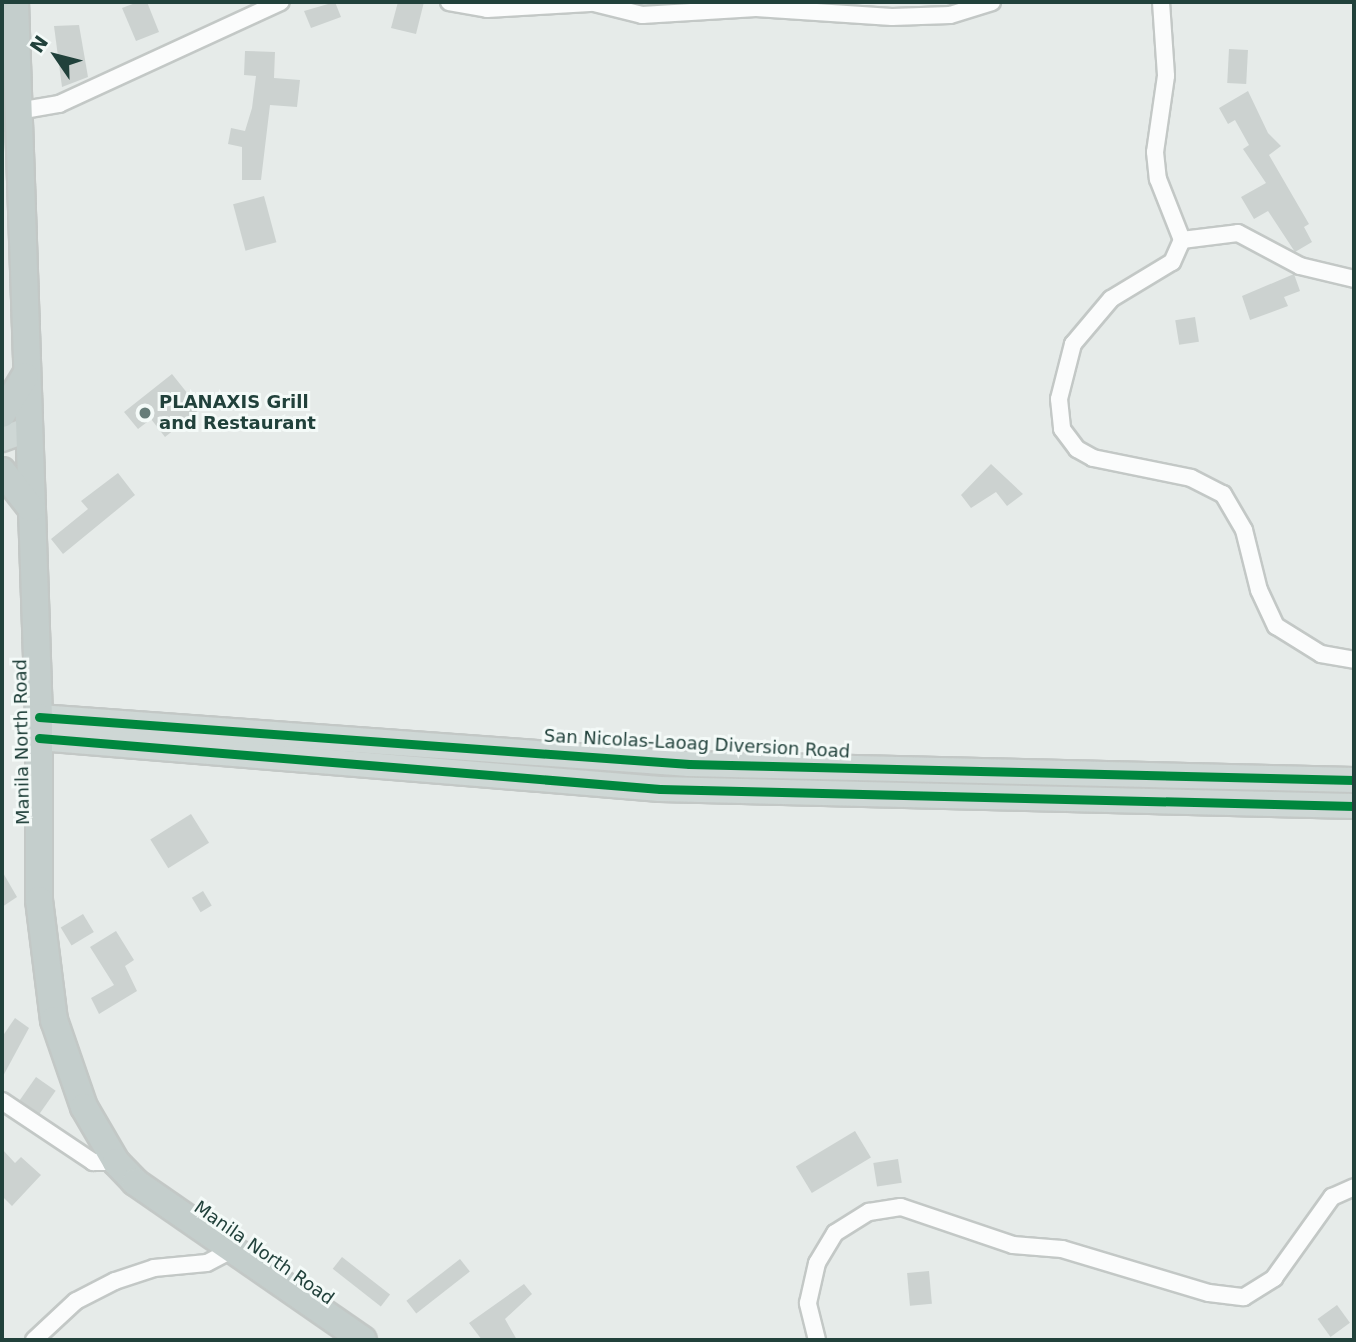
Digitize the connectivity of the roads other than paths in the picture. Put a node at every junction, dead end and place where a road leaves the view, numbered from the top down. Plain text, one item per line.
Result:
1 (15, 2) edge
2 (281, 2) edge
3 (450, 2) edge
4 (590, 2) edge
5 (992, 2) edge
6 (1161, 2) edge
7 (18, 111) junction
8 (1182, 240) junction
9 (1354, 279) edge
10 (25, 374) junction
11 (2, 414) edge
12 (27, 430) junction
13 (2, 439) edge
14 (2, 471) edge
15 (31, 508) junction
16 (1354, 660) edge
17 (39, 727) junction
18 (1354, 780) edge
19 (1354, 806) edge
20 (2, 1101) edge
21 (116, 1163) junction
22 (1354, 1187) edge
23 (231, 1250) junction
24 (34, 1340) edge
25 (363, 1340) edge
26 (817, 1340) edge

1 - 7 highway, Manila North Road
2 - 7 street
3 - 4 street
4 - 5 street
6 - 8 street
7 - 10 highway, Manila North Road
8 - 9 street
8 - 16 street
10 - 11 highway
10 - 12 highway, Manila North Road
12 - 13 main road
12 - 15 highway, Manila North Road
14 - 15 highway
15 - 17 highway, Manila North Road
17 - 18 main road, San Nicolas-Laoag Diversion Road
17 - 19 main road
17 - 21 highway, Manila North Road
20 - 21 street
21 - 23 highway, Manila North Road
22 - 26 street
23 - 24 street
23 - 25 highway, Manila North Road

